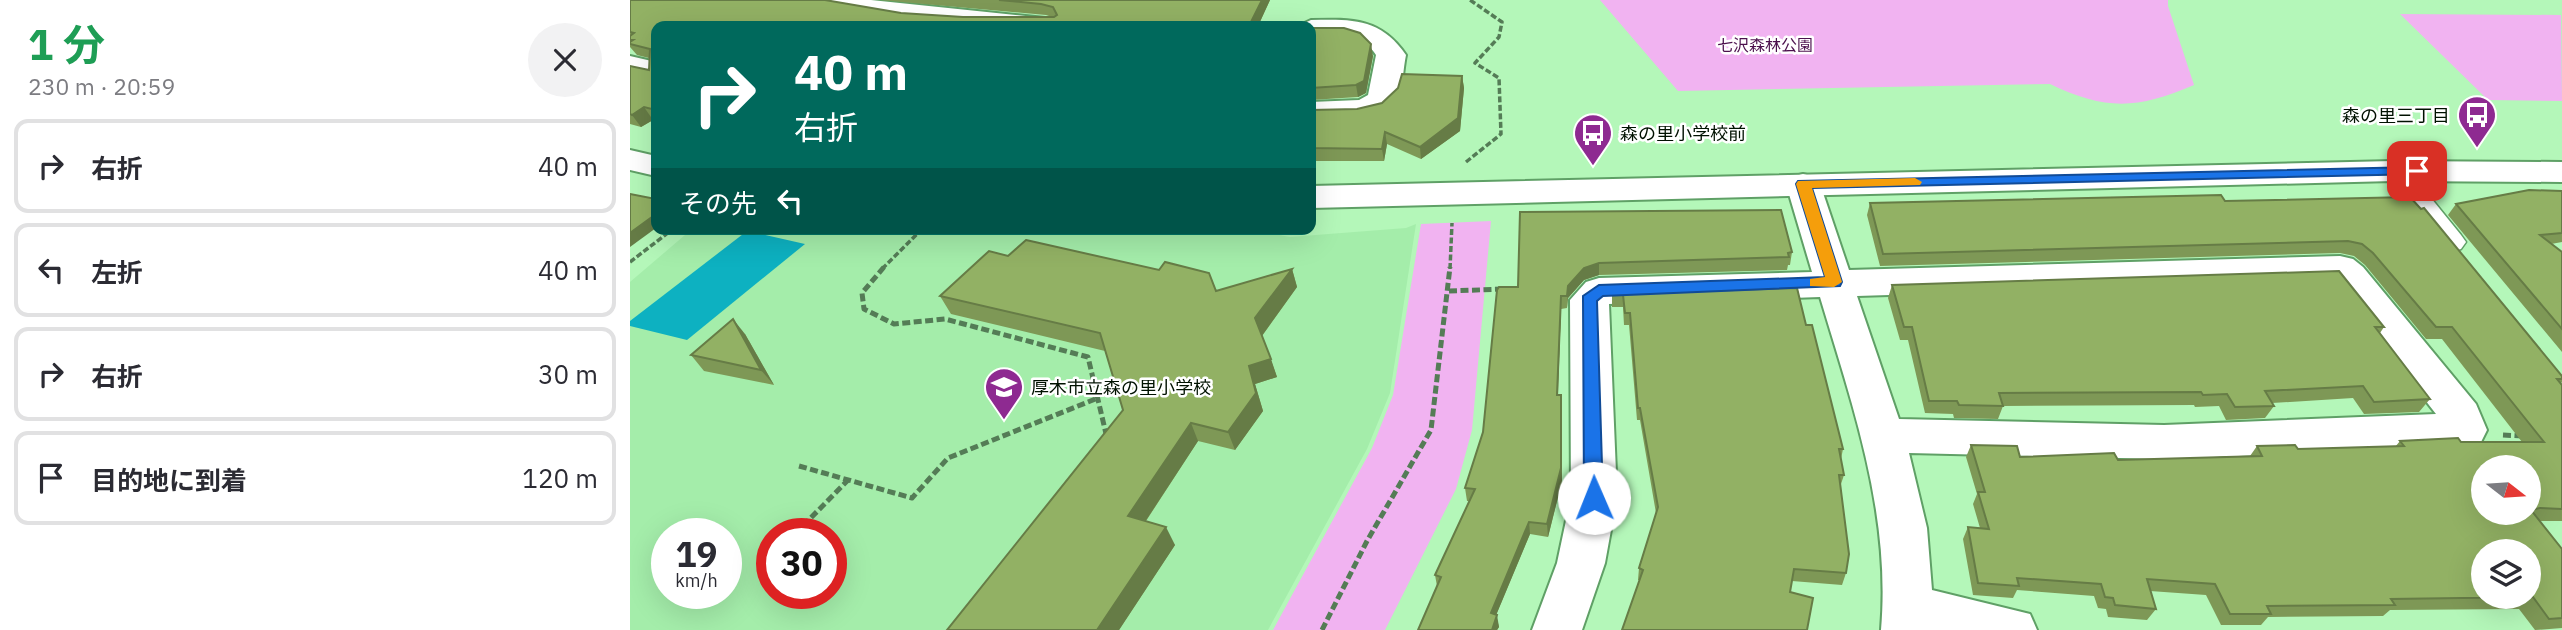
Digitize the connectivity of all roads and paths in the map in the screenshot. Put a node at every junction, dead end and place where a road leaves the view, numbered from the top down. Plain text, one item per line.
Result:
1 (827, 0) edge
2 (1470, 0) edge
3 (995, 21) edge
4 (1316, 28) edge
5 (630, 65) edge
6 (651, 70) edge
7 (1316, 111) edge
8 (630, 160) edge
9 (651, 165) edge
10 (1461, 166) dead end
11 (2562, 172) edge
12 (1803, 184) junction
13 (2408, 188) dead end
14 (1316, 197) edge
15 (1452, 211) dead end
16 (665, 235) edge
17 (916, 235) edge
18 (630, 262) edge
19 (2468, 262) edge
20 (1834, 282) junction
21 (1512, 289) edge
22 (1449, 291) junction
23 (1098, 398) junction
24 (2466, 430) junction
25 (1883, 435) junction
26 (2536, 436) edge
27 (1099, 448) edge
28 (799, 466) dead end
29 (849, 480) junction
30 (811, 518) edge
31 (1907, 618) edge
32 (1322, 630) edge
33 (1557, 630) edge
34 (2012, 630) edge

1 - 3 street
2 - 10 path
4 - 7 street
5 - 6 street
8 - 9 street
11 - 12 street
12 - 14 street
12 - 20 street
13 - 19 street
15 - 22 path
16 - 18 path
17 - 23 path
20 - 24 street
20 - 25 street
20 - 33 street
21 - 22 path
22 - 32 path
23 - 27 path
23 - 29 path
24 - 25 street
24 - 26 path
25 - 31 street
28 - 29 path
29 - 30 path
31 - 34 street

